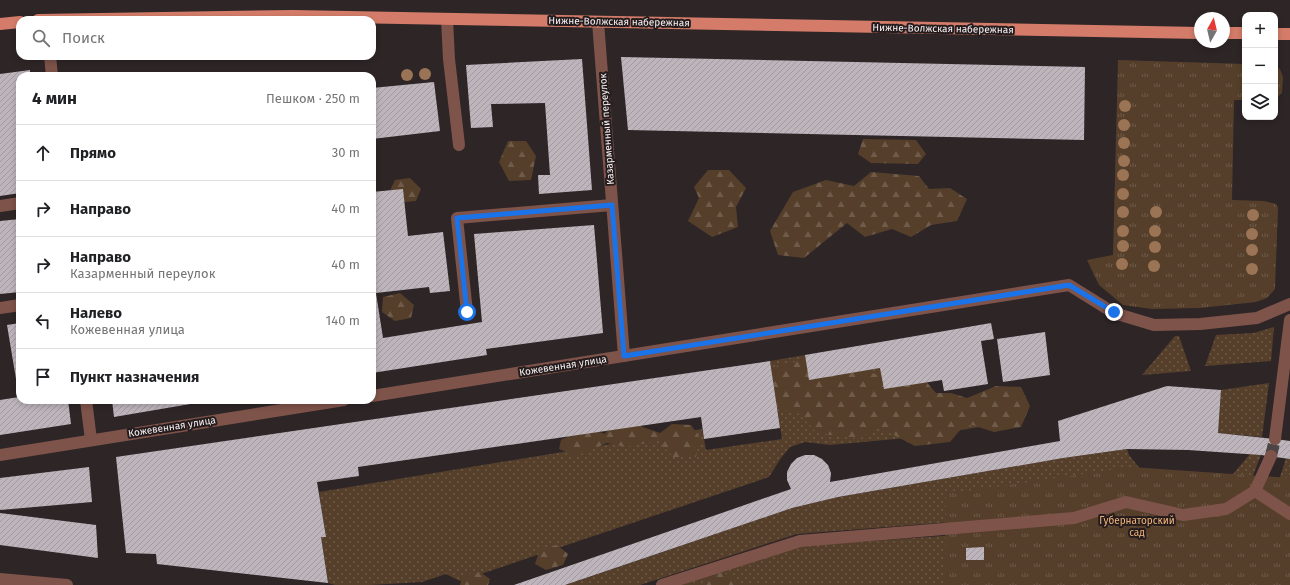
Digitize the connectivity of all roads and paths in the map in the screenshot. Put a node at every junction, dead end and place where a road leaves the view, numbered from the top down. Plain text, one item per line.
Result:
1 (376, 17) edge
2 (447, 18) junction
3 (16, 22) edge
4 (598, 22) junction
5 (0, 24) edge
6 (1194, 33) edge
7 (1230, 33) edge
8 (1242, 34) edge
9 (1278, 34) edge
10 (1290, 34) edge
11 (50, 60) edge
12 (52, 72) edge
13 (459, 145) dead end
14 (16, 204) edge
15 (612, 205) junction
16 (0, 206) edge
17 (1290, 304) edge
18 (16, 306) edge
19 (0, 308) edge
20 (467, 312) dead end
21 (1290, 320) edge
22 (624, 356) junction
23 (376, 395) edge
24 (86, 404) edge
25 (319, 404) edge
26 (1274, 438) tunnel mouth
27 (91, 440) junction
28 (0, 455) edge
29 (1271, 456) tunnel mouth
30 (1255, 491) junction
31 (1290, 514) edge
32 (0, 579) edge
33 (67, 585) edge
34 (662, 585) edge

1 - 2 main road, Нижне-Волжская набережная
2 - 4 main road, Нижне-Волжская набережная
2 - 13 street
3 - 5 main road
4 - 6 main road, Нижне-Волжская набережная
4 - 15 street, Казарменный переулок
7 - 8 main road
9 - 10 main road
11 - 12 street
14 - 16 street
15 - 20 street
15 - 22 street, Казарменный переулок
17 - 22 street, Кожевенная улица
18 - 19 street
21 - 26 street
22 - 23 street, Кожевенная улица
24 - 27 street
25 - 27 street, Кожевенная улица
27 - 28 street, Кожевенная улица
29 - 30 street
30 - 31 street
30 - 34 street
32 - 33 street

